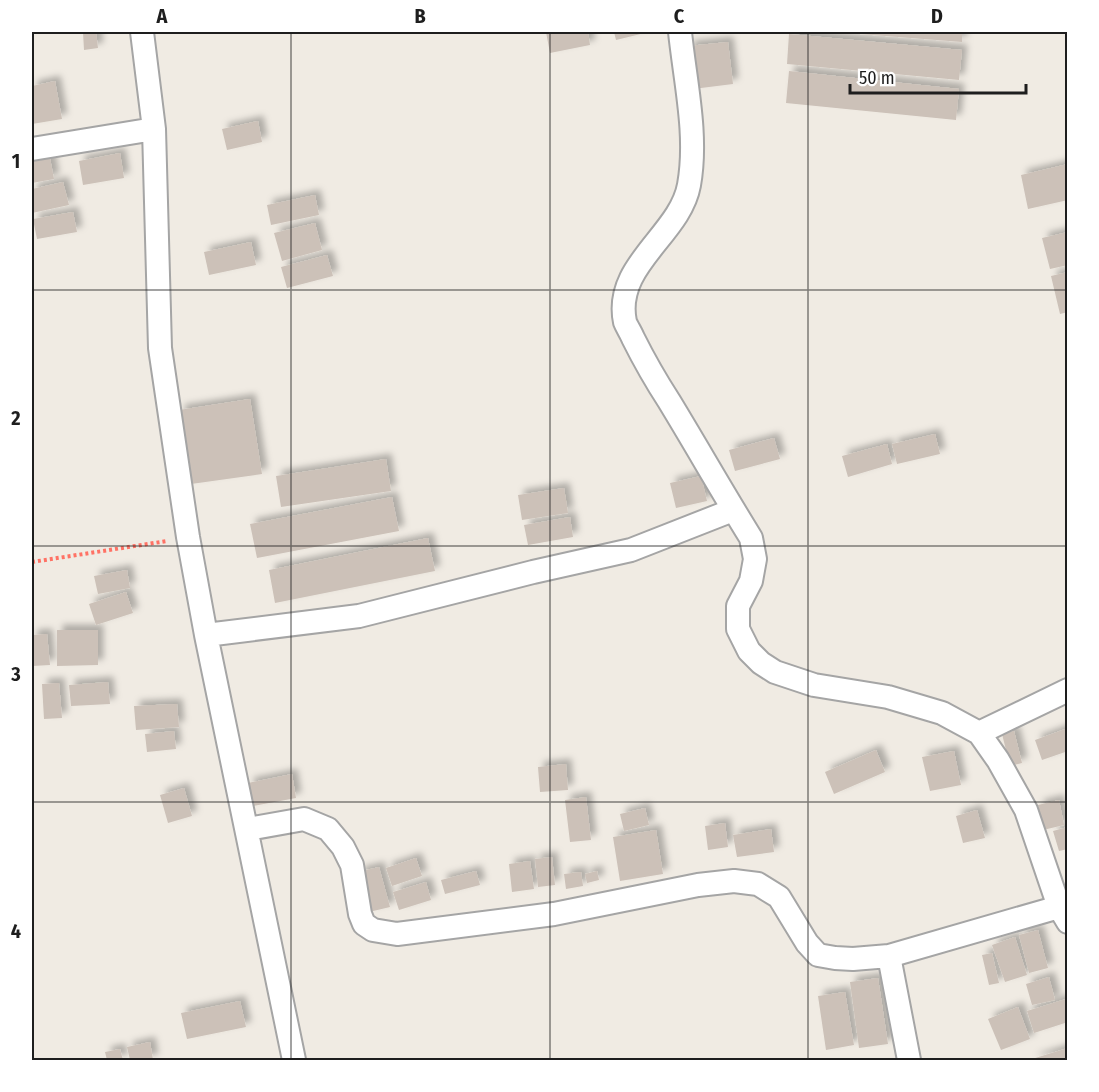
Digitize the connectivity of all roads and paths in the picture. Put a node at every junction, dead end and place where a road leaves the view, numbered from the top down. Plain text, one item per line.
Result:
1 (142, 32) edge
2 (680, 32) edge
3 (154, 129) junction
4 (32, 149) edge
5 (734, 510) junction
6 (188, 537) junction
7 (32, 562) edge
8 (206, 635) junction
9 (1068, 690) edge
10 (979, 733) junction
11 (248, 830) junction
12 (1063, 915) edge
13 (889, 956) junction
14 (294, 1060) edge
15 (909, 1060) edge

1 - 3 street
2 - 5 street
3 - 4 street
3 - 6 street
5 - 8 street
5 - 10 street
6 - 7 path
6 - 8 street
8 - 11 street
9 - 10 street
10 - 12 street
11 - 13 street
11 - 14 street
12 - 13 street
13 - 15 street

